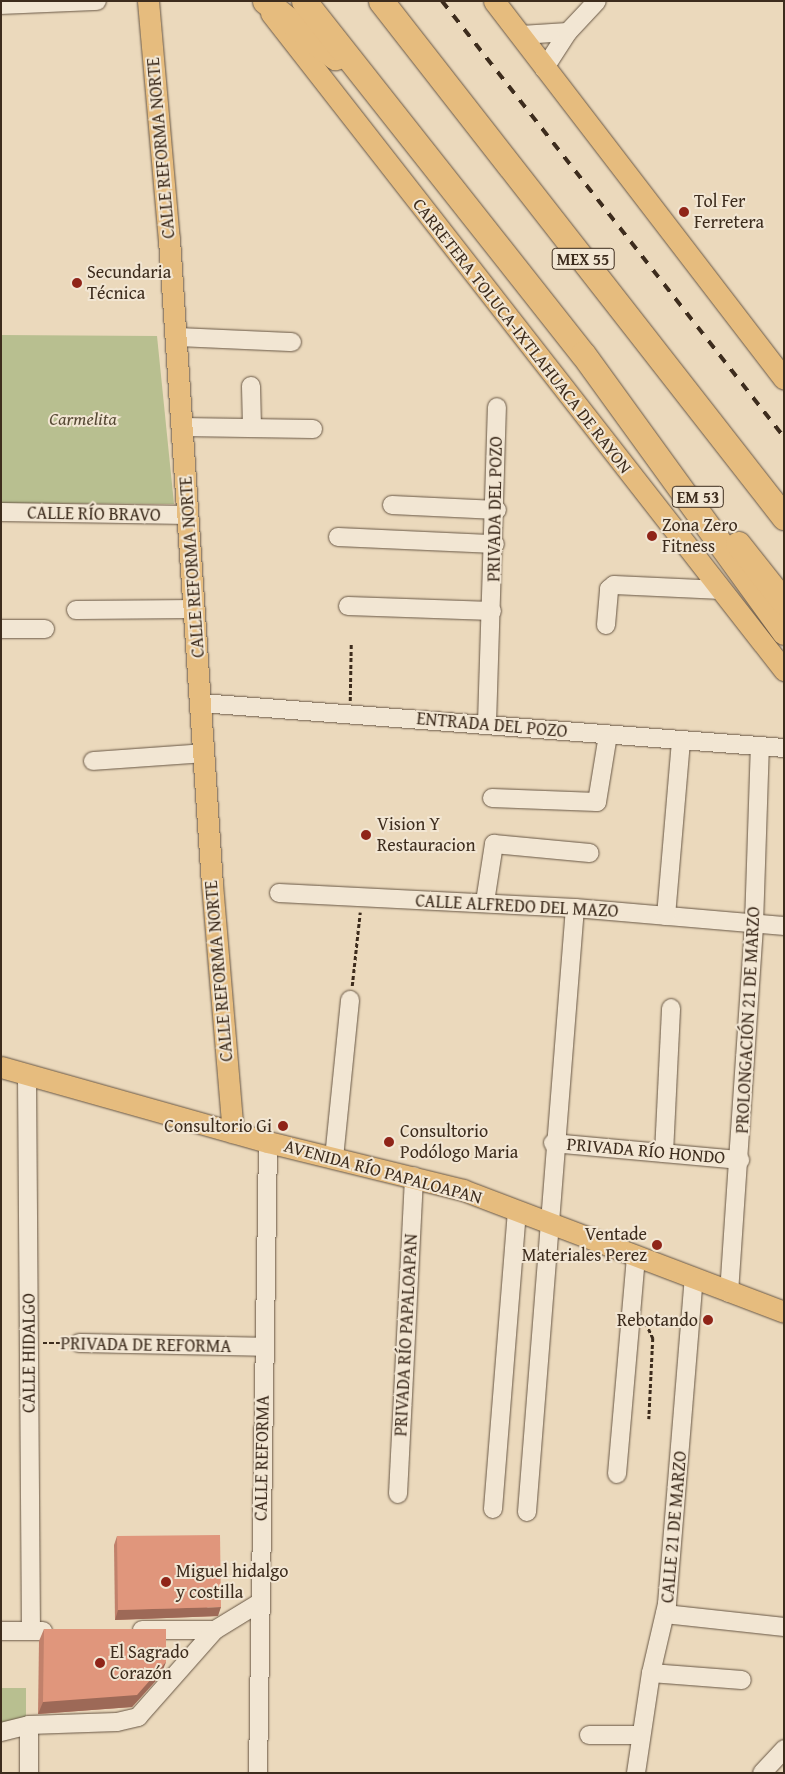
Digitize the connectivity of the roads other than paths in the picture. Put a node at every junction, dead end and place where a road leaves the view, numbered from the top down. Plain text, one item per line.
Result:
1 (97, 1) edge
2 (148, 1) edge
3 (263, 1) edge
4 (304, 1) edge
5 (382, 1) edge
6 (494, 1) edge
7 (597, 1) edge
8 (1, 5) edge
9 (568, 32) junction
10 (521, 35) junction
11 (544, 69) junction
12 (369, 84) junction
13 (176, 337) junction
14 (292, 342) dead end
15 (784, 378) edge
16 (250, 386) dead end
17 (497, 407) dead end
18 (182, 427) junction
19 (252, 427) junction
20 (313, 429) dead end
21 (644, 437) junction
22 (392, 505) dead end
23 (496, 510) junction
24 (1, 512) edge
25 (188, 515) junction
26 (784, 517) edge
27 (338, 537) dead end
28 (495, 544) junction
29 (722, 590) junction
30 (784, 602) edge
31 (348, 606) dead end
32 (195, 609) junction
33 (76, 610) dead end
34 (492, 611) junction
35 (606, 625) dead end
36 (1, 629) edge
37 (45, 630) dead end
38 (784, 632) edge
39 (784, 670) edge
40 (201, 703) junction
41 (487, 723) junction
42 (608, 735) junction
43 (681, 740) junction
44 (760, 747) junction
45 (784, 748) edge
46 (204, 753) junction
47 (93, 761) dead end
48 (492, 798) dead end
49 (590, 853) dead end
50 (279, 893) dead end
51 (486, 902) junction
52 (575, 908) junction
53 (666, 916) junction
54 (754, 924) junction
55 (784, 926) edge
56 (350, 1000) road end
57 (671, 1008) dead end
58 (1, 1068) edge
59 (27, 1076) junction
60 (233, 1132) junction
61 (268, 1142) junction
62 (553, 1143) junction
63 (664, 1154) junction
64 (334, 1158) junction
65 (740, 1160) junction
66 (414, 1176) junction
67 (517, 1210) junction
68 (548, 1223) junction
69 (636, 1258) junction
70 (694, 1279) junction
71 (729, 1293) junction
72 (784, 1312) edge
73 (79, 1344) road end
74 (264, 1347) junction
75 (617, 1474) dead end
76 (398, 1494) dead end
77 (493, 1509) dead end
78 (527, 1512) dead end
79 (259, 1603) junction
80 (665, 1614) junction
81 (784, 1627) edge
82 (1, 1630) edge
83 (60, 1630) edge
84 (118, 1630) edge
85 (215, 1630) junction
86 (31, 1631) junction
87 (651, 1673) junction
88 (742, 1680) dead end
89 (29, 1725) junction
90 (1, 1732) edge
91 (589, 1735) dead end
92 (641, 1735) junction
93 (784, 1749) edge
94 (29, 1773) edge
95 (258, 1773) edge
96 (636, 1773) edge
97 (762, 1773) edge

1 - 8 street
2 - 13 main road, CALLE REFORMA NORTE
3 - 12 highway
3 - 29 main road, CARRETERA TOLUCA-IXTLAHUACA DE RAYON
4 - 12 highway, CARRETERA TOLUCA-IXTLAHUACA DE RAYON / MEX 55
5 - 26 highway, MEX 55
6 - 10 main road
7 - 9 street
9 - 10 street
9 - 11 street
10 - 11 main road
11 - 15 main road
12 - 21 highway, CARRETERA TOLUCA-IXTLAHUACA DE RAYON / MEX 55
13 - 14 street
13 - 18 main road, CALLE REFORMA NORTE
16 - 19 street
17 - 23 street, PRIVADA DEL POZO
18 - 19 street
18 - 25 main road, CALLE REFORMA NORTE
19 - 20 street
21 - 30 highway, EM 53
21 - 38 highway, CARRETERA TOLUCA-IXTLAHUACA DE RAYON / MEX 55
22 - 23 street
23 - 28 street, PRIVADA DEL POZO
24 - 25 street, CALLE RÍO BRAVO
25 - 32 main road, CALLE REFORMA NORTE
27 - 28 street
28 - 34 street, PRIVADA DEL POZO
29 - 35 street
29 - 39 main road, CARRETERA TOLUCA-IXTLAHUACA DE RAYON
31 - 34 street
32 - 33 street
32 - 40 main road, CALLE REFORMA NORTE
34 - 41 street, PRIVADA DEL POZO
36 - 37 street
40 - 41 street, ENTRADA DEL POZO
40 - 46 main road, CALLE REFORMA NORTE
41 - 42 street, ENTRADA DEL POZO
42 - 43 street, ENTRADA DEL POZO
42 - 48 street
43 - 44 street, ENTRADA DEL POZO
43 - 53 street
44 - 45 street, ENTRADA DEL POZO
44 - 54 street, PROLONGACIÓN 21 DE MARZO
46 - 47 street
46 - 60 main road, CALLE REFORMA NORTE
49 - 51 street
50 - 51 street, CALLE ALFREDO DEL MAZO
51 - 52 street, CALLE ALFREDO DEL MAZO
52 - 53 street, CALLE ALFREDO DEL MAZO
52 - 62 street
53 - 54 street, CALLE ALFREDO DEL MAZO
54 - 55 street, CALLE ALFREDO DEL MAZO
54 - 65 street, PROLONGACIÓN 21 DE MARZO
56 - 64 street
57 - 63 street
58 - 59 main road, AVENIDA RÍO PAPALOAPAN
59 - 60 main road, AVENIDA RÍO PAPALOAPAN
59 - 86 street, CALLE HIDALGO
60 - 61 main road, AVENIDA RÍO PAPALOAPAN
61 - 64 main road, AVENIDA RÍO PAPALOAPAN
61 - 74 street, CALLE REFORMA
62 - 63 street, PRIVADA RÍO HONDO
62 - 68 street
63 - 65 street, PRIVADA RÍO HONDO
64 - 66 main road, AVENIDA RÍO PAPALOAPAN
65 - 71 street, PROLONGACIÓN 21 DE MARZO
66 - 67 main road, AVENIDA RÍO PAPALOAPAN
66 - 76 street, PRIVADA RÍO PAPALOAPAN
67 - 68 main road, AVENIDA RÍO PAPALOAPAN
67 - 77 street
68 - 69 main road, AVENIDA RÍO PAPALOAPAN
68 - 78 street
69 - 70 main road, AVENIDA RÍO PAPALOAPAN
69 - 75 street
70 - 71 main road, AVENIDA RÍO PAPALOAPAN
70 - 80 street, CALLE 21 DE MARZO
71 - 72 main road, AVENIDA RÍO PAPALOAPAN
73 - 74 street, PRIVADA DE REFORMA
74 - 79 street, CALLE REFORMA
79 - 85 street
79 - 95 street, CALLE REFORMA
80 - 81 street
80 - 87 street, CALLE 21 DE MARZO
82 - 86 street
83 - 86 street
84 - 85 street
85 - 89 street
87 - 88 street
87 - 92 street, CALLE 21 DE MARZO
89 - 90 street
89 - 94 street
91 - 92 street
92 - 96 street, CALLE 21 DE MARZO
93 - 97 street

